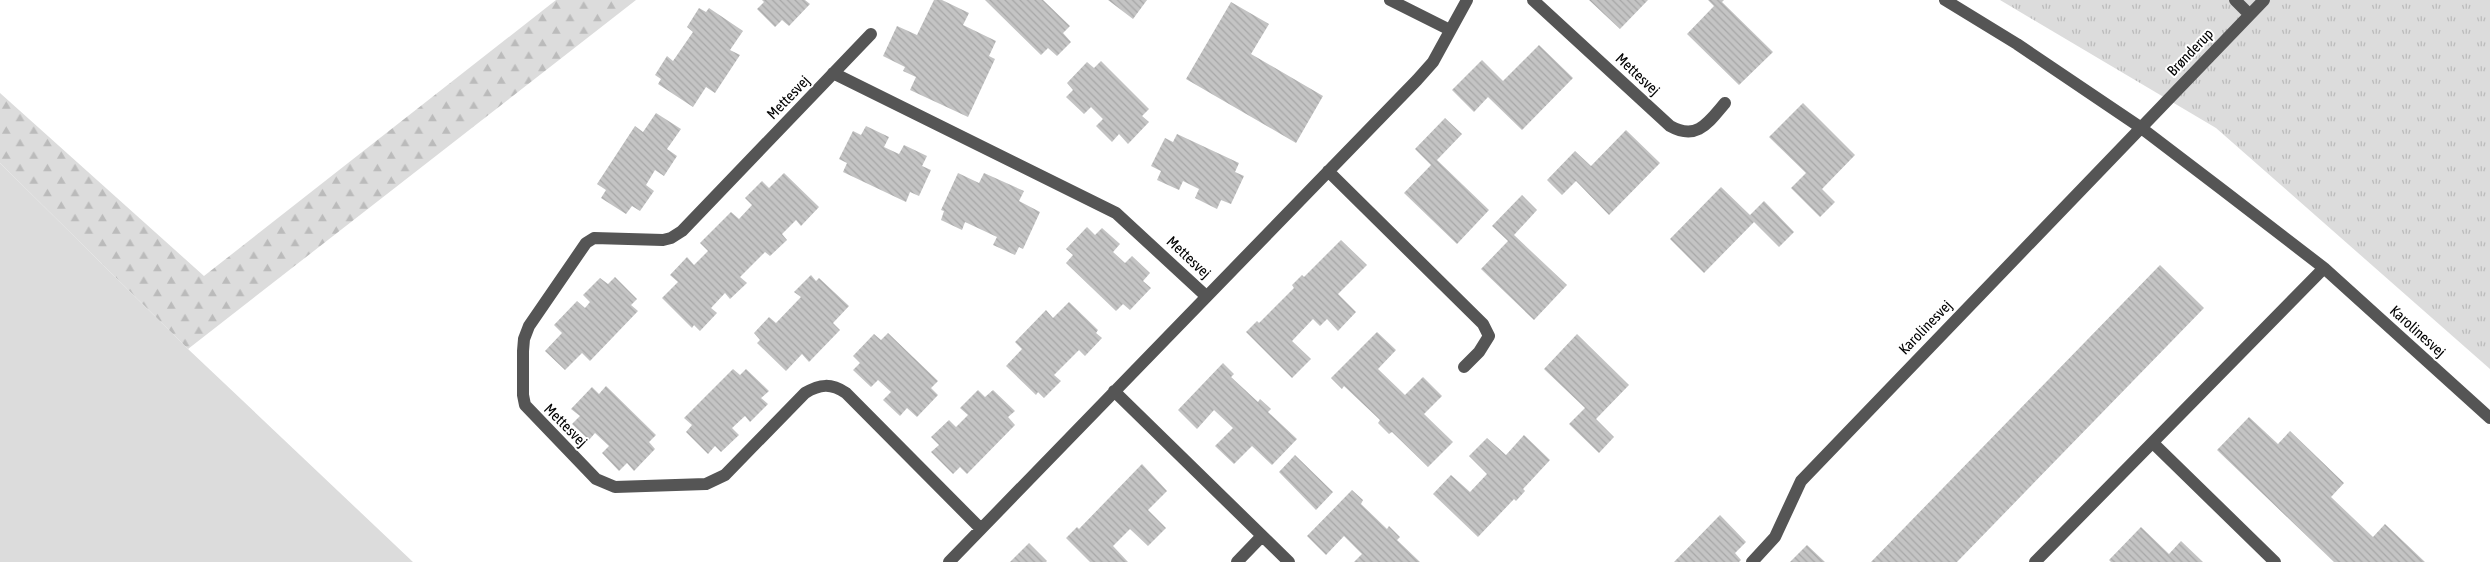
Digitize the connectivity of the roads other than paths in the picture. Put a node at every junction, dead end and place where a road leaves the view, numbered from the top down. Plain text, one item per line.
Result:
1 (1390, 0) edge
2 (1467, 0) edge
3 (1533, 0) edge
4 (1944, 0) edge
5 (2235, 0) edge
6 (2264, 0) edge
7 (2249, 14) junction
8 (1450, 30) junction
9 (871, 34) dead end
10 (833, 73) junction
11 (1725, 103) dead end
12 (2140, 127) junction
13 (1328, 171) junction
14 (2324, 268) junction
15 (1206, 296) junction
16 (1464, 367) dead end
17 (1114, 391) junction
18 (2490, 418) edge
19 (2153, 443) junction
20 (981, 528) junction
21 (1262, 536) junction
22 (949, 562) edge
23 (1237, 562) edge
24 (1289, 562) edge
25 (1752, 562) edge
26 (2035, 562) edge
27 (2276, 562) edge

1 - 8 street
2 - 8 street, Mettesvej
3 - 11 street, Mettesvej
4 - 12 street, Karolinesvej
5 - 7 street
6 - 7 street, Brønderup
7 - 12 street, Brønderup
8 - 13 street, Mettesvej
9 - 10 street, Mettesvej
10 - 15 street, Mettesvej
10 - 20 street, Mettesvej
12 - 14 street, Karolinesvej
12 - 25 street, Karolinesvej
13 - 15 street, Mettesvej
13 - 16 street
14 - 18 street, Karolinesvej
14 - 19 street
15 - 17 street, Mettesvej
17 - 20 street, Mettesvej
17 - 21 street
19 - 26 street
19 - 27 street
20 - 22 street, Mettesvej
21 - 23 street
21 - 24 street

